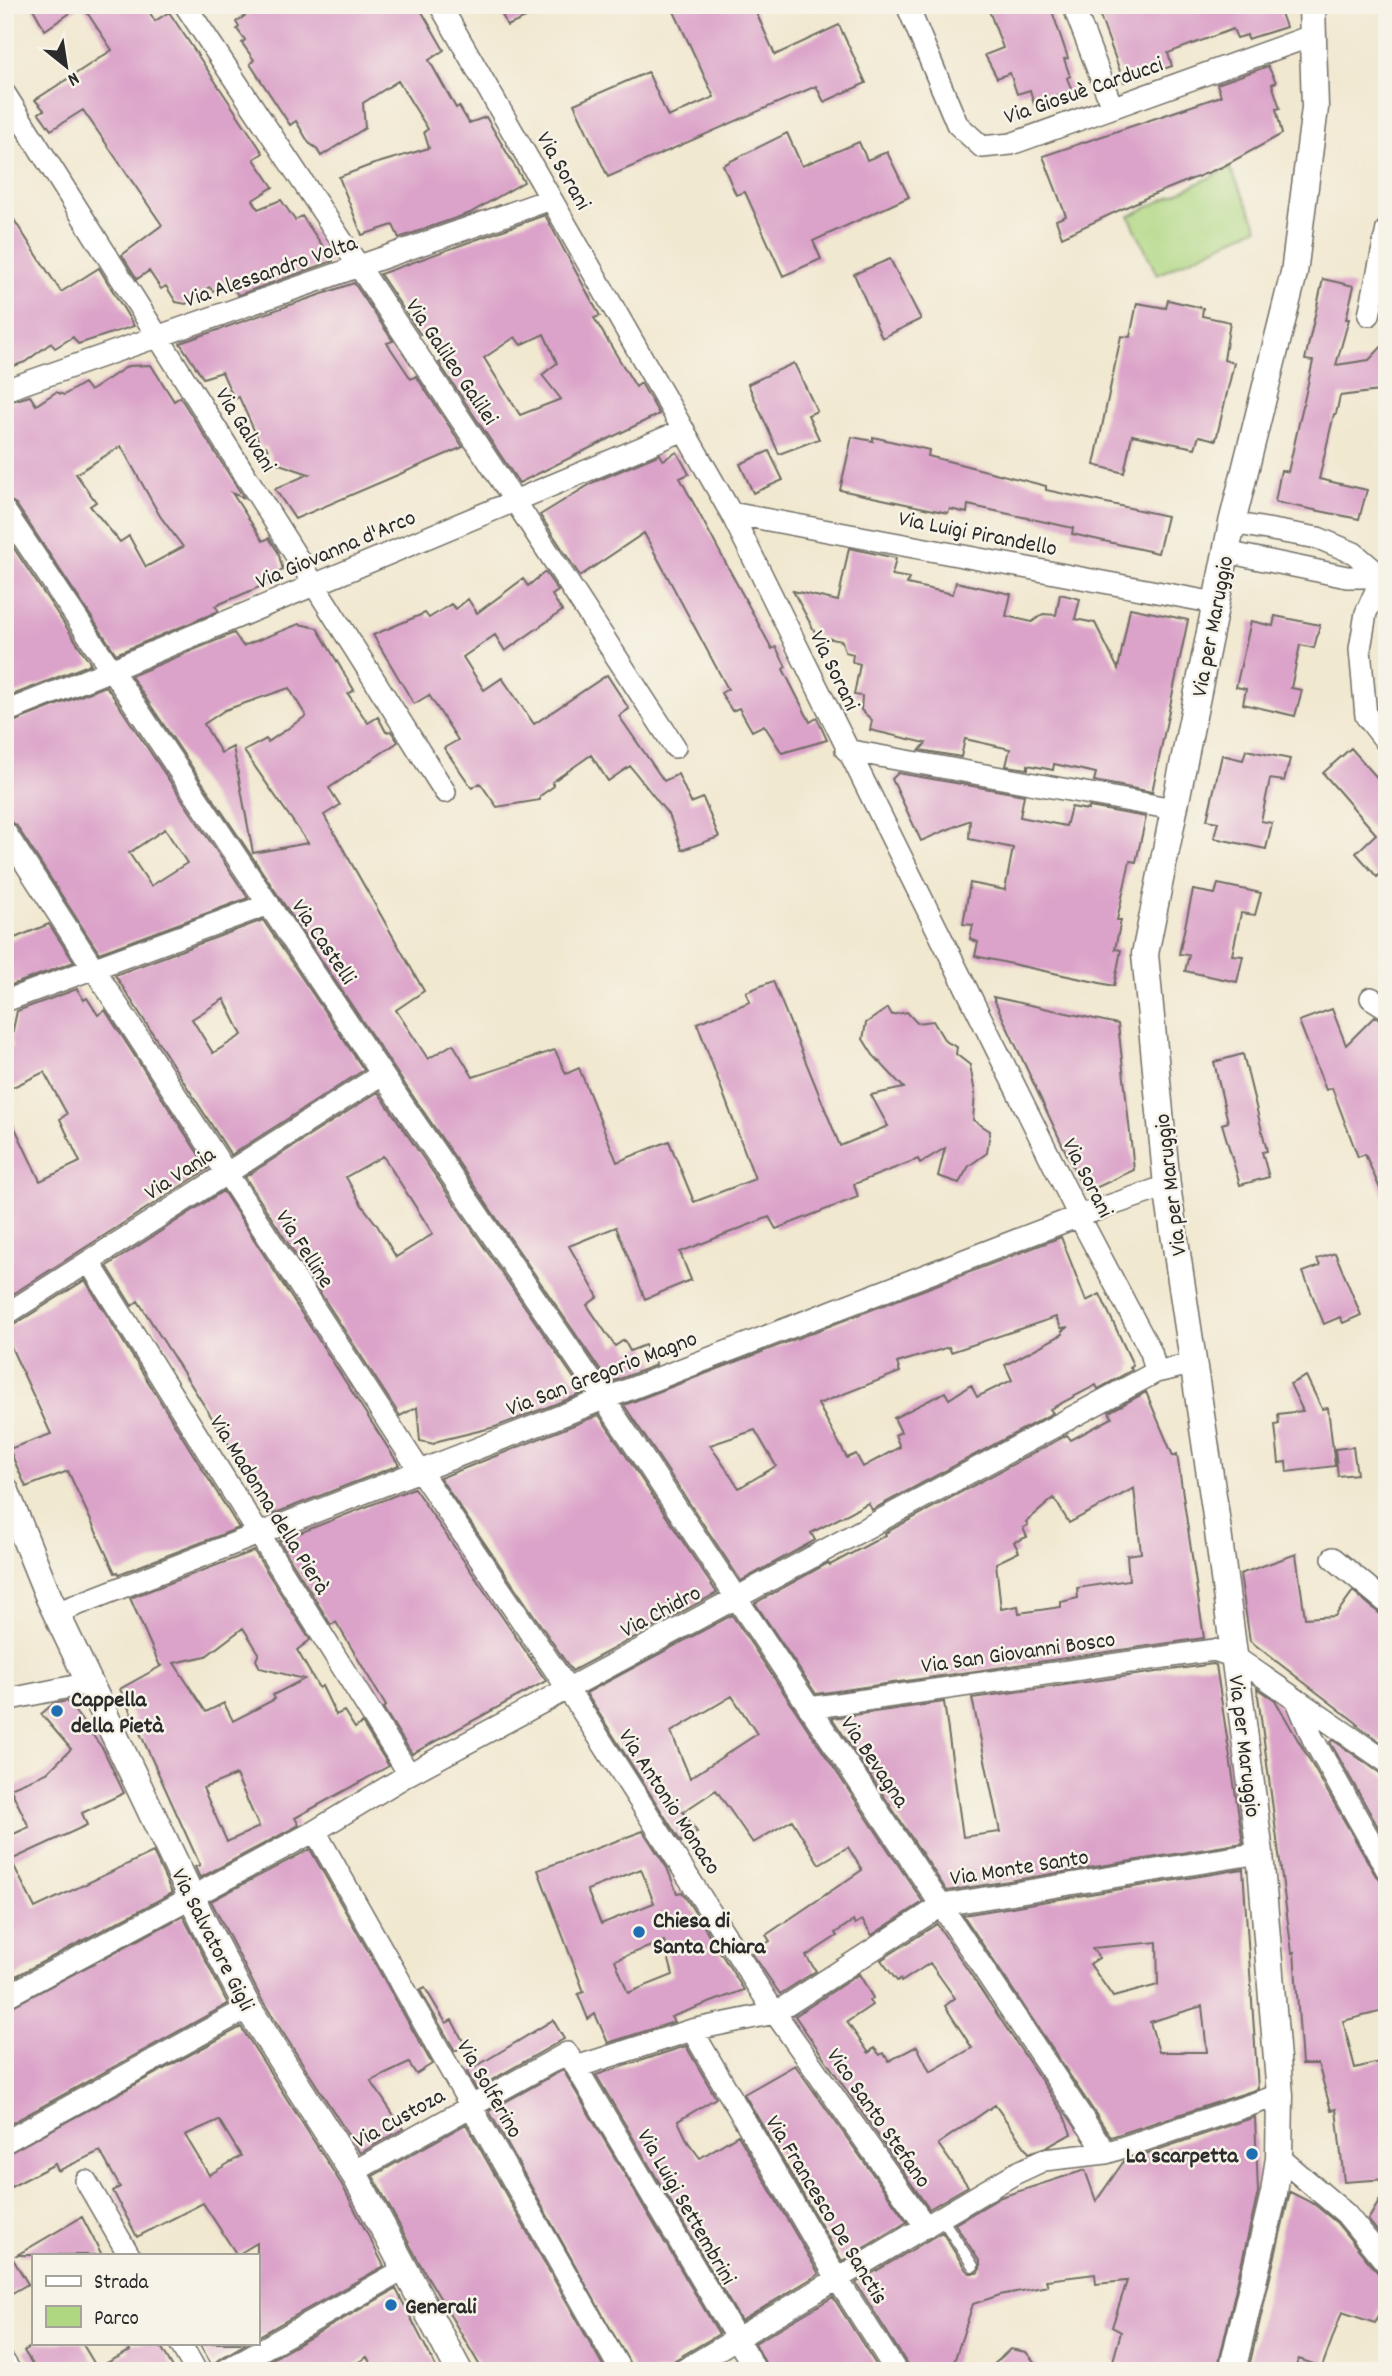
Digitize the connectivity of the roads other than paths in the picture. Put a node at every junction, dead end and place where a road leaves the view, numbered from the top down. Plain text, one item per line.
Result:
1 (186, 5) edge
2 (440, 5) edge
3 (906, 5) edge
4 (1073, 5) edge
5 (1312, 5) edge
6 (1314, 34) junction
7 (5, 94) edge
8 (1112, 107) junction
9 (551, 199) junction
10 (1387, 229) edge
11 (358, 267) junction
12 (1387, 295) edge
13 (158, 337) junction
14 (5, 390) edge
15 (684, 430) junction
16 (516, 500) junction
17 (5, 511) edge
18 (731, 513) junction
19 (1232, 523) junction
20 (1226, 552) junction
21 (1384, 574) edge
22 (313, 586) junction
23 (1216, 603) junction
24 (111, 670) junction
25 (5, 712) edge
26 (1387, 743) edge
27 (675, 747) dead end
28 (846, 750) junction
29 (445, 792) dead end
30 (1174, 809) junction
31 (5, 832) edge
32 (270, 904) junction
33 (93, 969) junction
34 (5, 1000) edge
35 (382, 1074) junction
36 (227, 1173) junction
37 (1167, 1186) junction
38 (1079, 1216) junction
39 (89, 1262) junction
40 (5, 1315) edge
41 (1192, 1364) junction
42 (1156, 1372) junction
43 (604, 1399) junction
44 (420, 1471) junction
45 (5, 1489) edge
46 (260, 1534) junction
47 (1333, 1559) dead end
48 (736, 1599) junction
49 (1387, 1603) edge
50 (56, 1613) junction
51 (1235, 1657) junction
52 (90, 1684) junction
53 (568, 1689) junction
54 (5, 1700) edge
55 (1297, 1701) junction
56 (808, 1708) junction
57 (1387, 1762) edge
58 (409, 1774) junction
59 (315, 1831) junction
60 (1260, 1853) junction
61 (1387, 1870) edge
62 (191, 1897) junction
63 (942, 1905) junction
64 (5, 1997) edge
65 (248, 2008) junction
66 (775, 2013) junction
67 (692, 2030) junction
68 (791, 2037) joint
69 (576, 2067) junction
70 (1280, 2095) junction
71 (472, 2107) junction
72 (5, 2143) edge
73 (1105, 2153) junction
74 (1279, 2157) junction
75 (353, 2172) junction
76 (86, 2180) dead end
77 (934, 2222) junction
78 (128, 2254) edge
79 (1387, 2264) edge
80 (973, 2266) dead end
81 (405, 2269) junction
82 (838, 2280) junction
83 (736, 2340) junction
84 (181, 2344) edge
85 (5, 2364) edge
86 (226, 2370) edge
87 (10, 2371) edge
88 (196, 2371) edge
89 (460, 2371) edge
90 (621, 2371) edge
91 (682, 2371) edge
92 (756, 2371) edge
93 (896, 2371) edge
94 (1232, 2371) edge

1 - 11 street, Via Galileo Galilei
2 - 9 street, Via Sorani
3 - 8 street, Via Giosuè Carducci
4 - 8 street
5 - 6 street, Via per Maruggio
6 - 8 street, Via Giosuè Carducci
6 - 19 street, Via per Maruggio
7 - 13 street, Via Galvani
9 - 11 street, Via Alessandro Volta
9 - 15 street, Via Sorani
10 - 12 street
11 - 13 street, Via Alessandro Volta
11 - 16 street, Via Galileo Galilei
13 - 14 street, Via Alessandro Volta
13 - 22 street, Via Galvani
15 - 16 street, Via Giovanna d'Arco
15 - 18 street, Via Sorani
16 - 22 street, Via Giovanna d'Arco
16 - 27 street, Via Galileo Galilei
17 - 24 street, Via Castelli
18 - 23 street, Via Luigi Pirandello
18 - 28 street, Via Sorani
19 - 20 street, Via per Maruggio
19 - 21 street
20 - 21 street
20 - 23 street, Via per Maruggio
21 - 26 street
22 - 24 street, Via Giovanna d'Arco
22 - 29 street, Via Galvani
23 - 30 street, Via per Maruggio
24 - 25 street, Via Giovanna d'Arco
24 - 32 street, Via Castelli
28 - 30 street
28 - 38 street, Via Sorani
30 - 37 street, Via per Maruggio
31 - 33 street, Via Felline
32 - 33 street
32 - 35 street, Via Castelli
33 - 34 street
33 - 36 street, Via Felline
35 - 36 street, Via Vania
35 - 43 street, Via Castelli
36 - 39 street, Via Vania
36 - 44 street, Via Felline
37 - 38 street, Via San Gregorio Magno
37 - 41 street, Via per Maruggio
38 - 42 street, Via Sorani
38 - 43 street, Via San Gregorio Magno
39 - 40 street, Via Vania
39 - 46 street, Via Madonna della Pierà
41 - 42 street, Via Chidro
41 - 51 street, Via per Maruggio
42 - 48 street, Via Chidro
43 - 44 street, Via San Gregorio Magno
43 - 48 street, Via Bevagna
44 - 46 street, Via San Gregorio Magno
44 - 53 street, Via Felline
45 - 50 street, Via Salvatore Gigli
46 - 50 street, Via San Gregorio Magno
46 - 58 street, Via Madonna della Pierà
47 - 49 street
48 - 53 street, Via Chidro
48 - 56 street, Via Bevagna
50 - 52 street, Via Salvatore Gigli
51 - 55 street
51 - 56 street, Via San Giovanni Bosco
51 - 60 street, Via per Maruggio
52 - 54 street
52 - 62 street, Via Salvatore Gigli
53 - 58 street, Via Chidro
53 - 66 street, Via Antonio Monaco
55 - 57 street
55 - 61 street
56 - 63 street, Via Bevagna
58 - 59 street, Via Chidro
59 - 62 street, Via Chidro
59 - 71 street, Via Solferino
60 - 63 street, Via Monte Santo
60 - 70 street, Via per Maruggio
62 - 64 street, Via Chidro
62 - 65 street, Via Salvatore Gigli
63 - 66 street, Via Monte Santo
63 - 73 street, Via Bevagna
65 - 72 street
65 - 75 street, Via Salvatore Gigli
66 - 67 street, Via Custoza
66 - 68 street, Via Antonio Monaco
67 - 69 street, Via Custoza
67 - 82 street, Via Francesco De Sanctis
68 - 77 street, Vico Santo Stefano
69 - 71 street, Via Custoza
69 - 83 street, Via Luigi Settembrini
70 - 73 street
70 - 74 street, Via per Maruggio
71 - 75 street, Via Custoza
71 - 90 street, Via Solferino
73 - 77 street
74 - 79 street
74 - 94 street, Via per Maruggio
75 - 81 street, Via Salvatore Gigli
76 - 78 street
77 - 80 lane
77 - 82 street
81 - 86 street
81 - 89 street, Via Salvatore Gigli
82 - 83 street
82 - 93 street, Via Francesco De Sanctis
83 - 91 street
83 - 92 street, Via Luigi Settembrini
84 - 88 street
85 - 87 street

